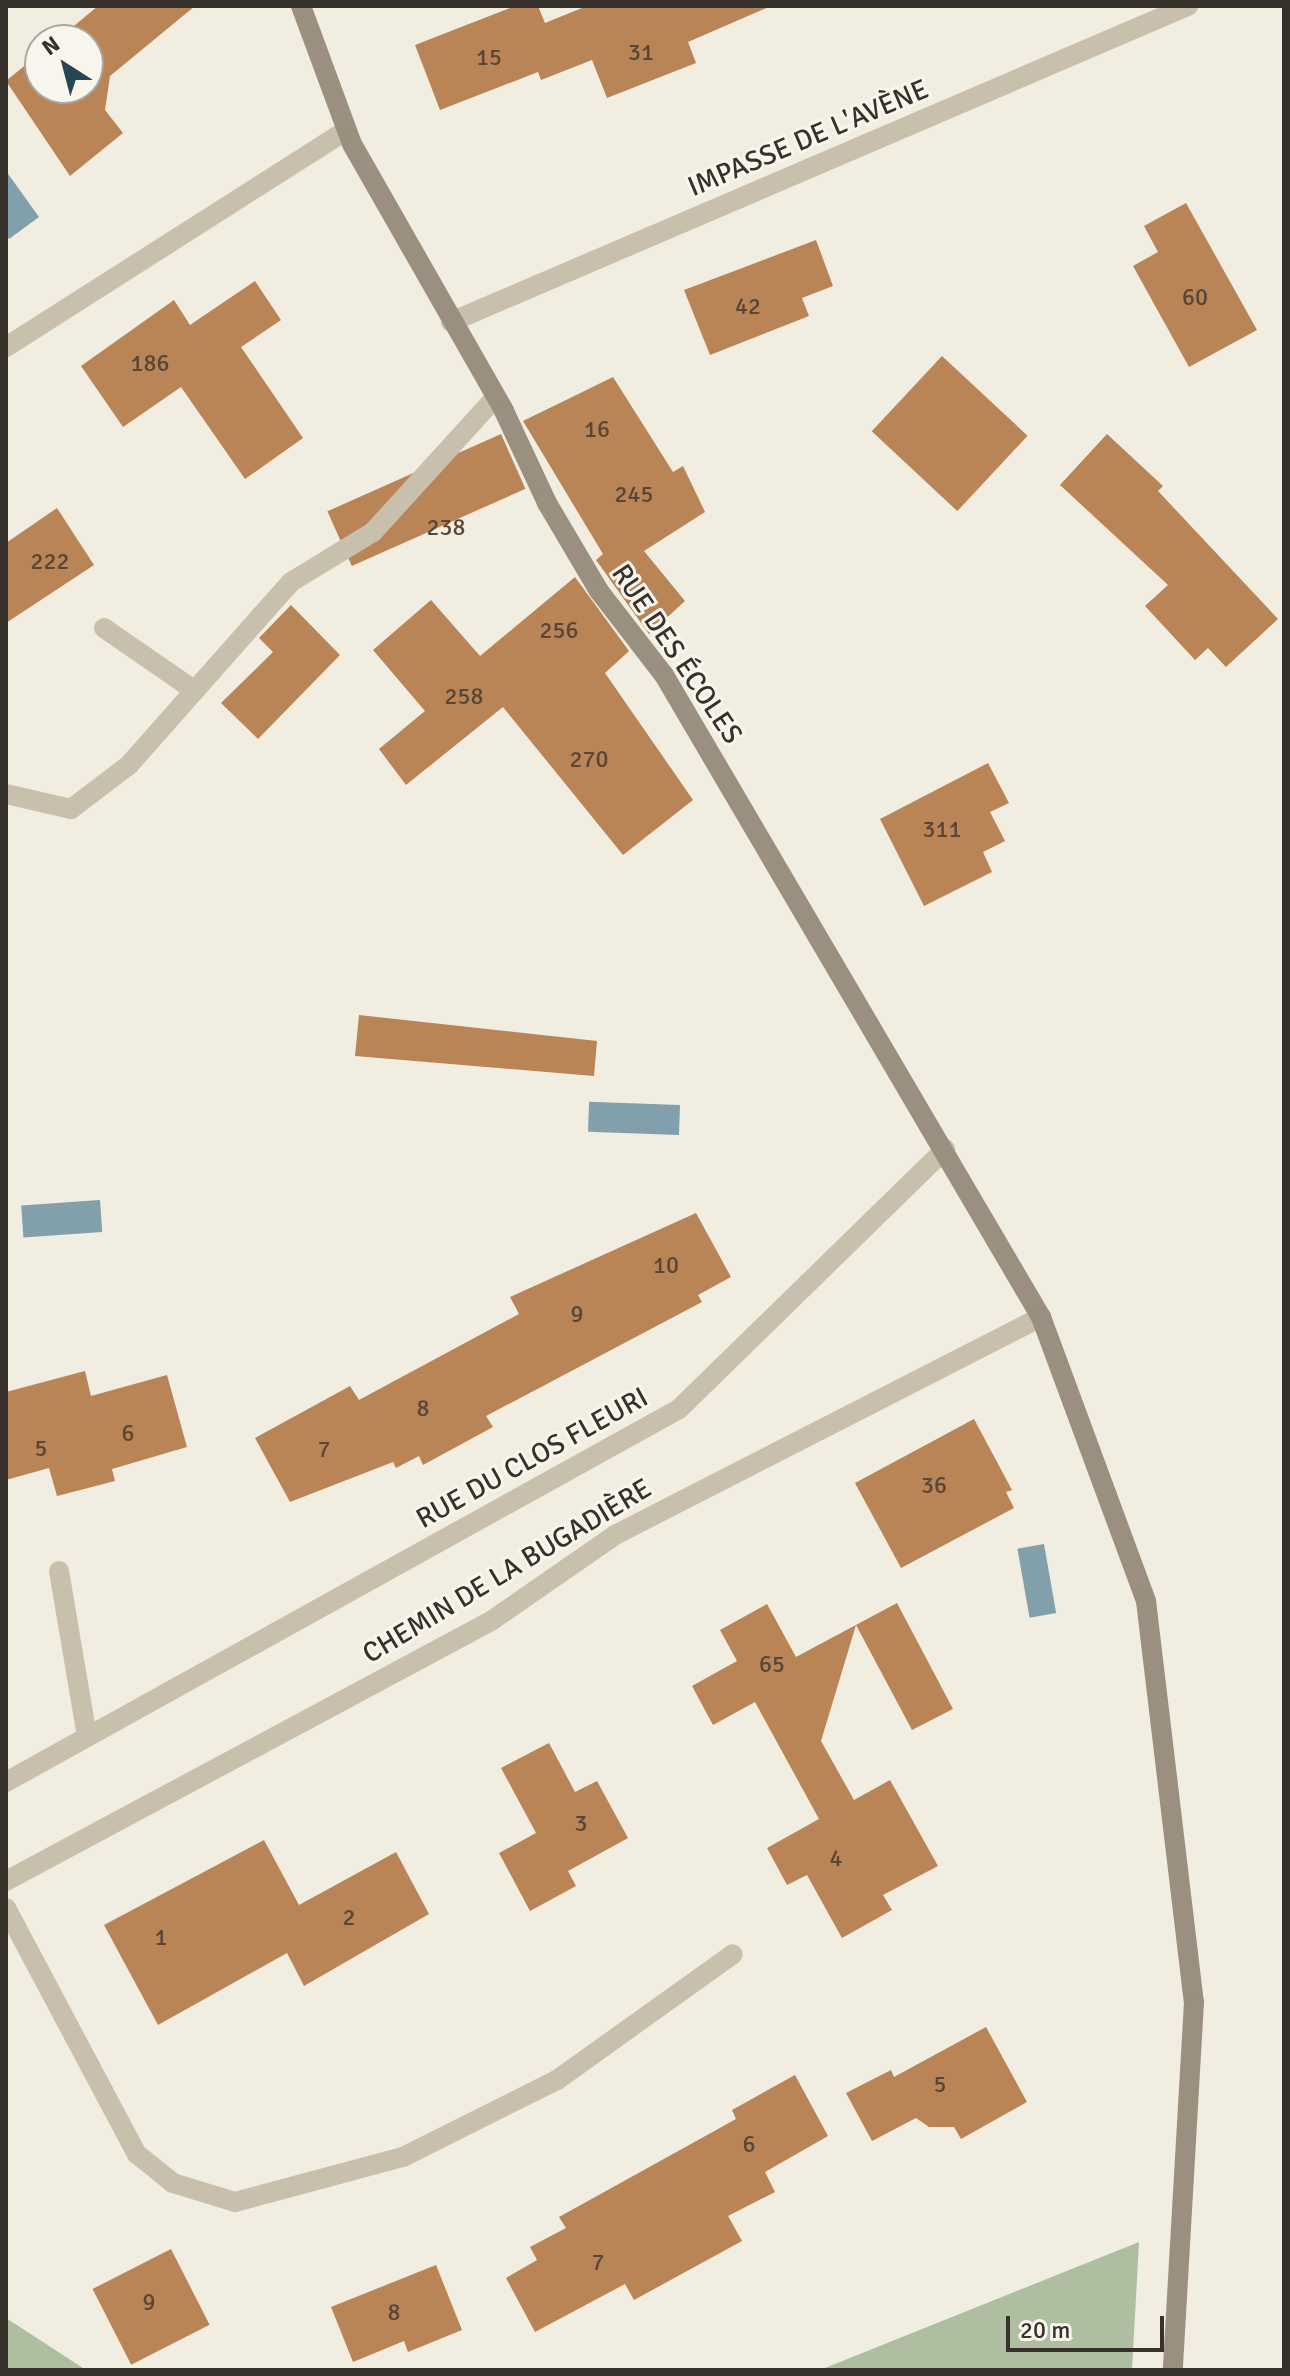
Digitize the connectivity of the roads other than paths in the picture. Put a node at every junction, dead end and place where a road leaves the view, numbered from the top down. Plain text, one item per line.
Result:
1 (301, 6) edge
2 (1188, 6) edge
3 (346, 130) junction
4 (451, 322) junction
5 (6, 347) edge
6 (495, 398) junction
7 (104, 628) dead end
8 (194, 690) junction
9 (6, 794) edge
10 (945, 1149) junction
11 (1041, 1317) junction
12 (59, 1571) dead end
13 (87, 1737) junction
14 (6, 1782) edge
15 (6, 1881) edge
16 (6, 1908) edge
17 (733, 1954) dead end
18 (1173, 2370) edge

1 - 3 street, RUE DES ÉCOLES
2 - 4 street, IMPASSE DE L'AVÈNE
3 - 4 street, RUE DES ÉCOLES
3 - 5 street
4 - 6 street, RUE DES ÉCOLES
6 - 8 street
6 - 10 street, RUE DES ÉCOLES
7 - 8 street
8 - 9 street
10 - 11 street, RUE DES ÉCOLES
10 - 13 street, RUE DU CLOS FLEURI
11 - 15 street, CHEMIN DE LA BUGADIÈRE
11 - 18 street, RUE DES ÉCOLES
12 - 13 street
13 - 14 street, RUE DU CLOS FLEURI
16 - 17 street

